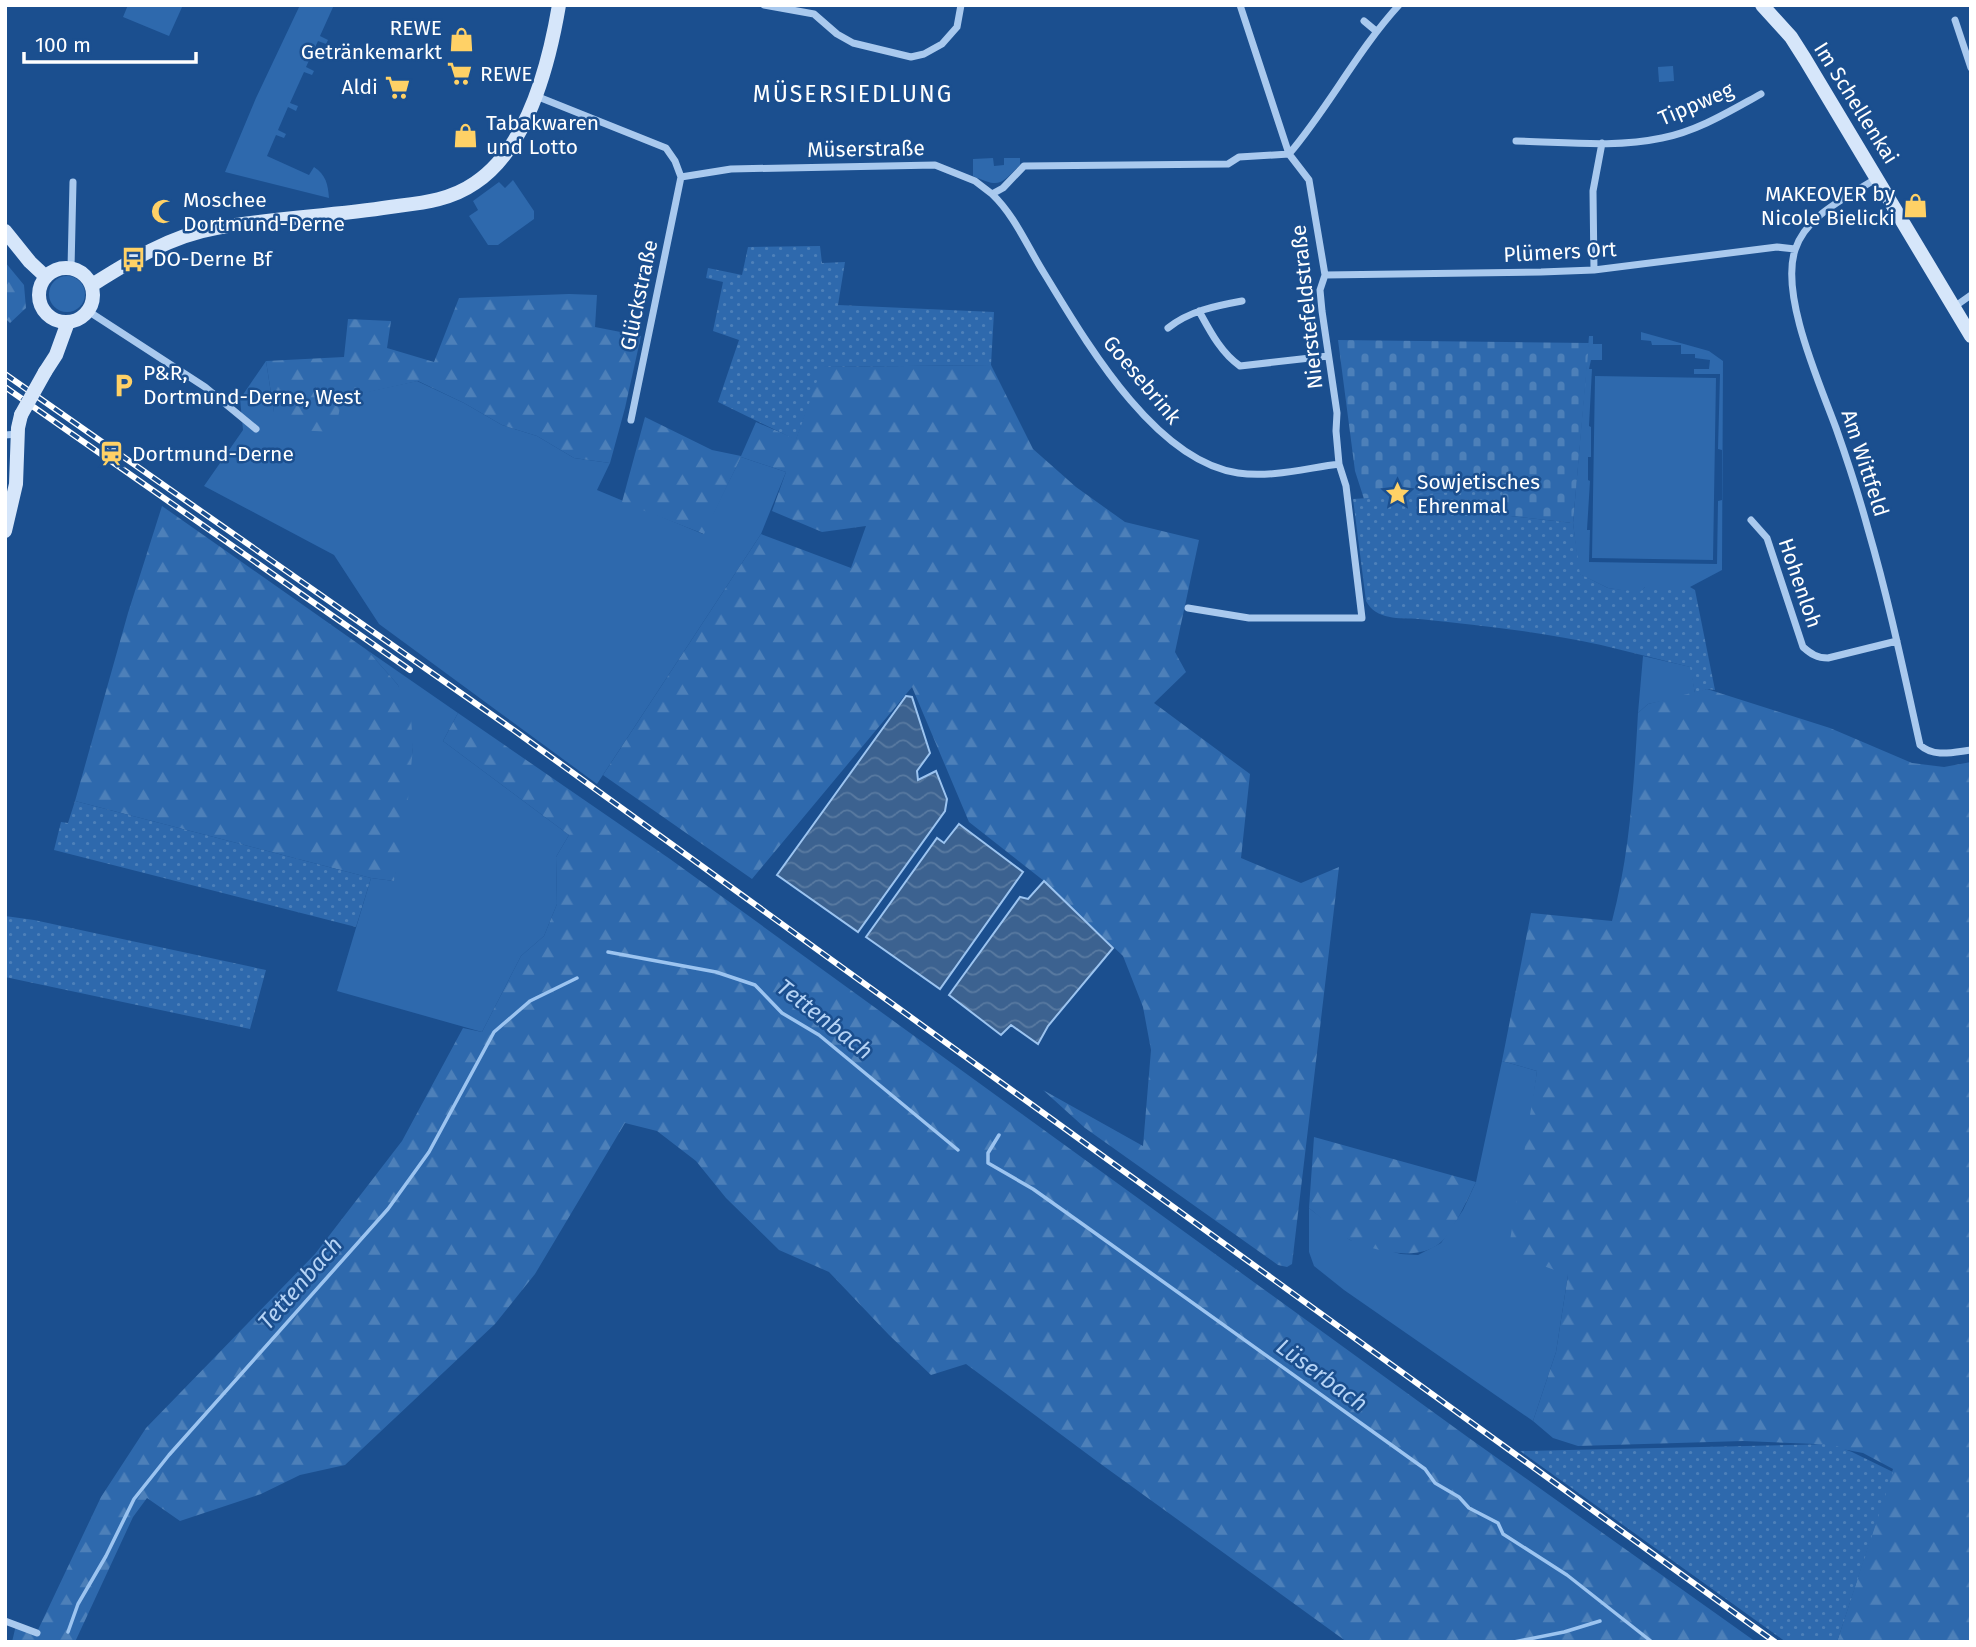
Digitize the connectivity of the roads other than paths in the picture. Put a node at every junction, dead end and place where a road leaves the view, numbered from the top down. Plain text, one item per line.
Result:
1 (559, 5) edge
2 (764, 5) edge
3 (961, 5) edge
4 (1240, 5) edge
5 (1399, 5) edge
6 (1762, 5) edge
7 (815, 9) edge
8 (1955, 20) dead end
9 (1364, 21) dead end
10 (1376, 31) junction
11 (1971, 68) edge
12 (1761, 94) dead end
13 (536, 96) junction
14 (1516, 141) dead end
15 (1601, 143) junction
16 (1289, 154) junction
17 (681, 177) junction
18 (1877, 177) junction
19 (73, 182) dead end
20 (992, 194) junction
21 (5, 231) edge
22 (1795, 249) junction
23 (71, 268) junction
24 (1594, 270) junction
25 (1325, 275) junction
26 (46, 277) junction
27 (92, 285) junction
28 (1971, 295) edge
29 (1242, 301) dead end
30 (1954, 307) junction
31 (88, 311) junction
32 (1199, 311) junction
33 (68, 322) junction
34 (1168, 328) dead end
35 (1971, 336) edge
36 (1328, 356) junction
37 (631, 420) dead end
38 (256, 429) dead end
39 (9, 433) edge
40 (1339, 464) junction
41 (1751, 520) dead end
42 (5, 531) edge
43 (1188, 608) dead end
44 (1897, 641) junction
45 (1971, 750) edge
46 (5, 1621) edge
47 (37, 1633) dead end

1 - 13 main road
2 - 7 street
3 - 7 street
4 - 16 street, Nierstefeldstraße
5 - 10 street
6 - 18 main road, Im Schellenkai
8 - 11 street
9 - 10 street
10 - 16 street
12 - 15 street, Tippweg
13 - 17 street
13 - 27 main road
14 - 15 street, Tippweg
15 - 24 street
16 - 20 street
16 - 25 street, Nierstefeldstraße
17 - 20 street, Müserstraße
17 - 37 street, Glückstraße
18 - 22 street
18 - 30 main road, Im Schellenkai
19 - 23 street
20 - 40 street, Goesebrink
21 - 26 main road
22 - 24 street, Plümers Ort
22 - 44 street, Am Wittfeld
23 - 26 main road
23 - 27 main road
24 - 25 street, Plümers Ort
25 - 36 street, Nierstefeldstraße
26 - 33 main road
27 - 31 main road
28 - 30 street
29 - 32 street
30 - 35 main road, Im Schellenkai
31 - 33 main road
31 - 38 street
32 - 34 street
32 - 36 street
33 - 39 main road, bridge
36 - 40 street, Nierstefeldstraße
39 - 42 main road
40 - 43 street, Nierstefeldstraße
41 - 44 street, Hohenloh
44 - 45 street, Am Wittfeld
46 - 47 street

